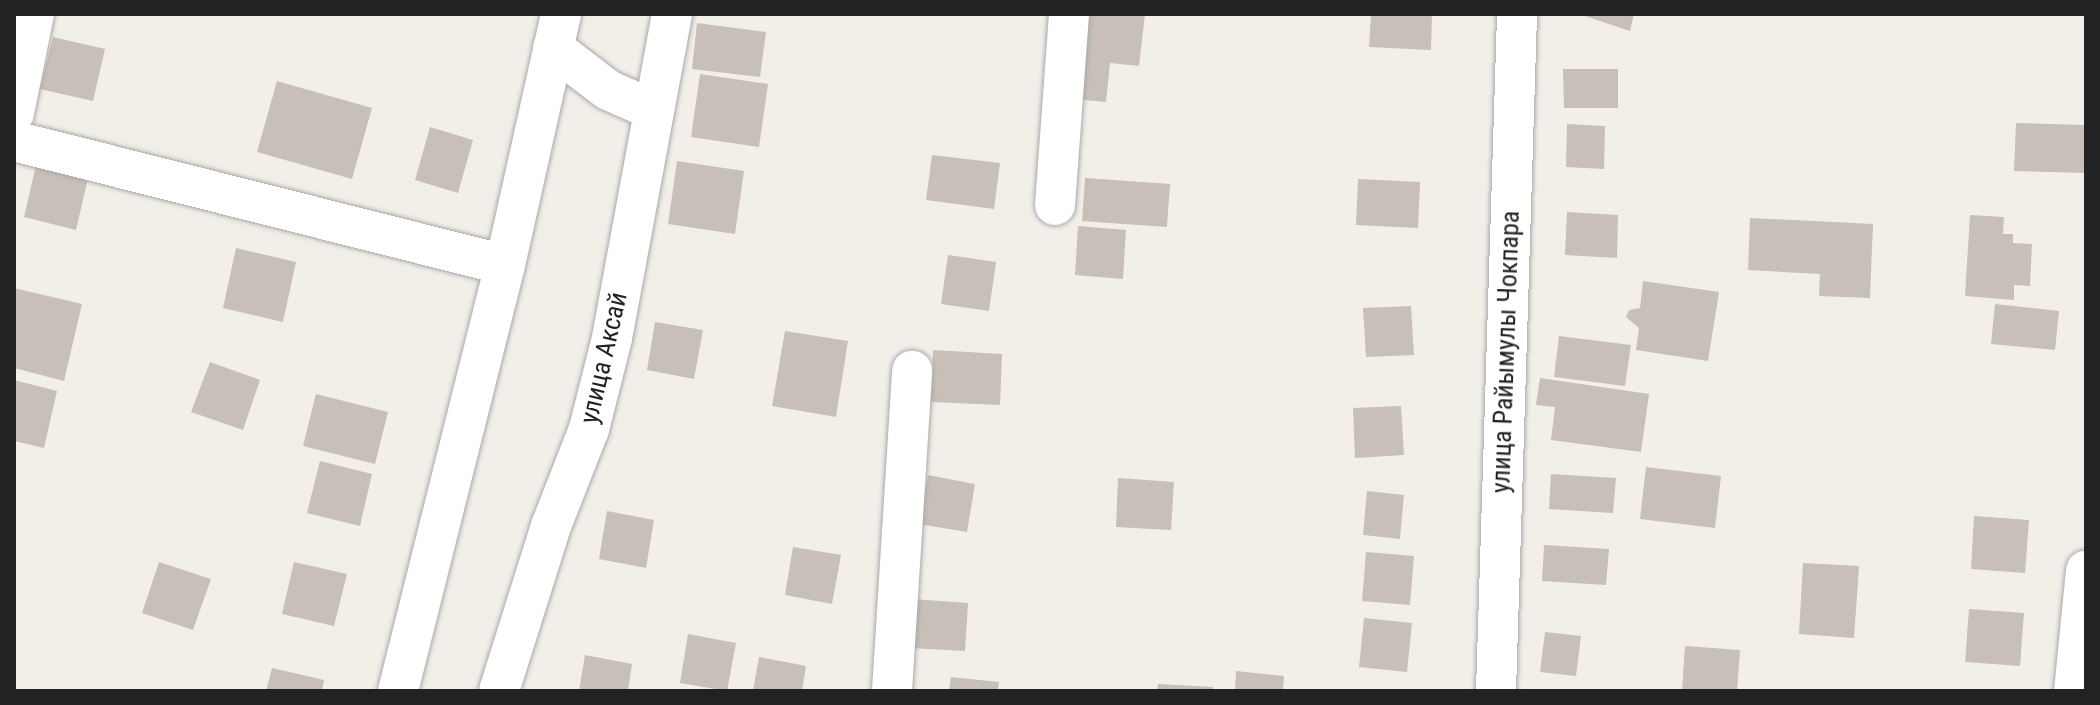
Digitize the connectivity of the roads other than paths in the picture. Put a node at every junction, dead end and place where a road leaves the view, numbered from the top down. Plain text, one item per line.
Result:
1 (34, 14) edge
2 (672, 14) edge
3 (1069, 14) edge
4 (1517, 14) edge
5 (557, 31) edge
6 (651, 109) junction
7 (14, 113) edge
8 (14, 141) edge
9 (1055, 205) dead end
10 (505, 265) junction
11 (912, 371) dead end
12 (2086, 571) edge
13 (398, 691) edge
14 (499, 691) edge
15 (892, 691) edge
16 (1496, 691) edge
17 (2074, 691) edge

1 - 7 street
2 - 6 street, улица Аксай
3 - 9 street
4 - 16 street, улица Райымулы Чокпара
5 - 6 street
5 - 10 street
6 - 14 street, улица Аксай
8 - 10 street
10 - 13 street
11 - 15 street
12 - 17 street

